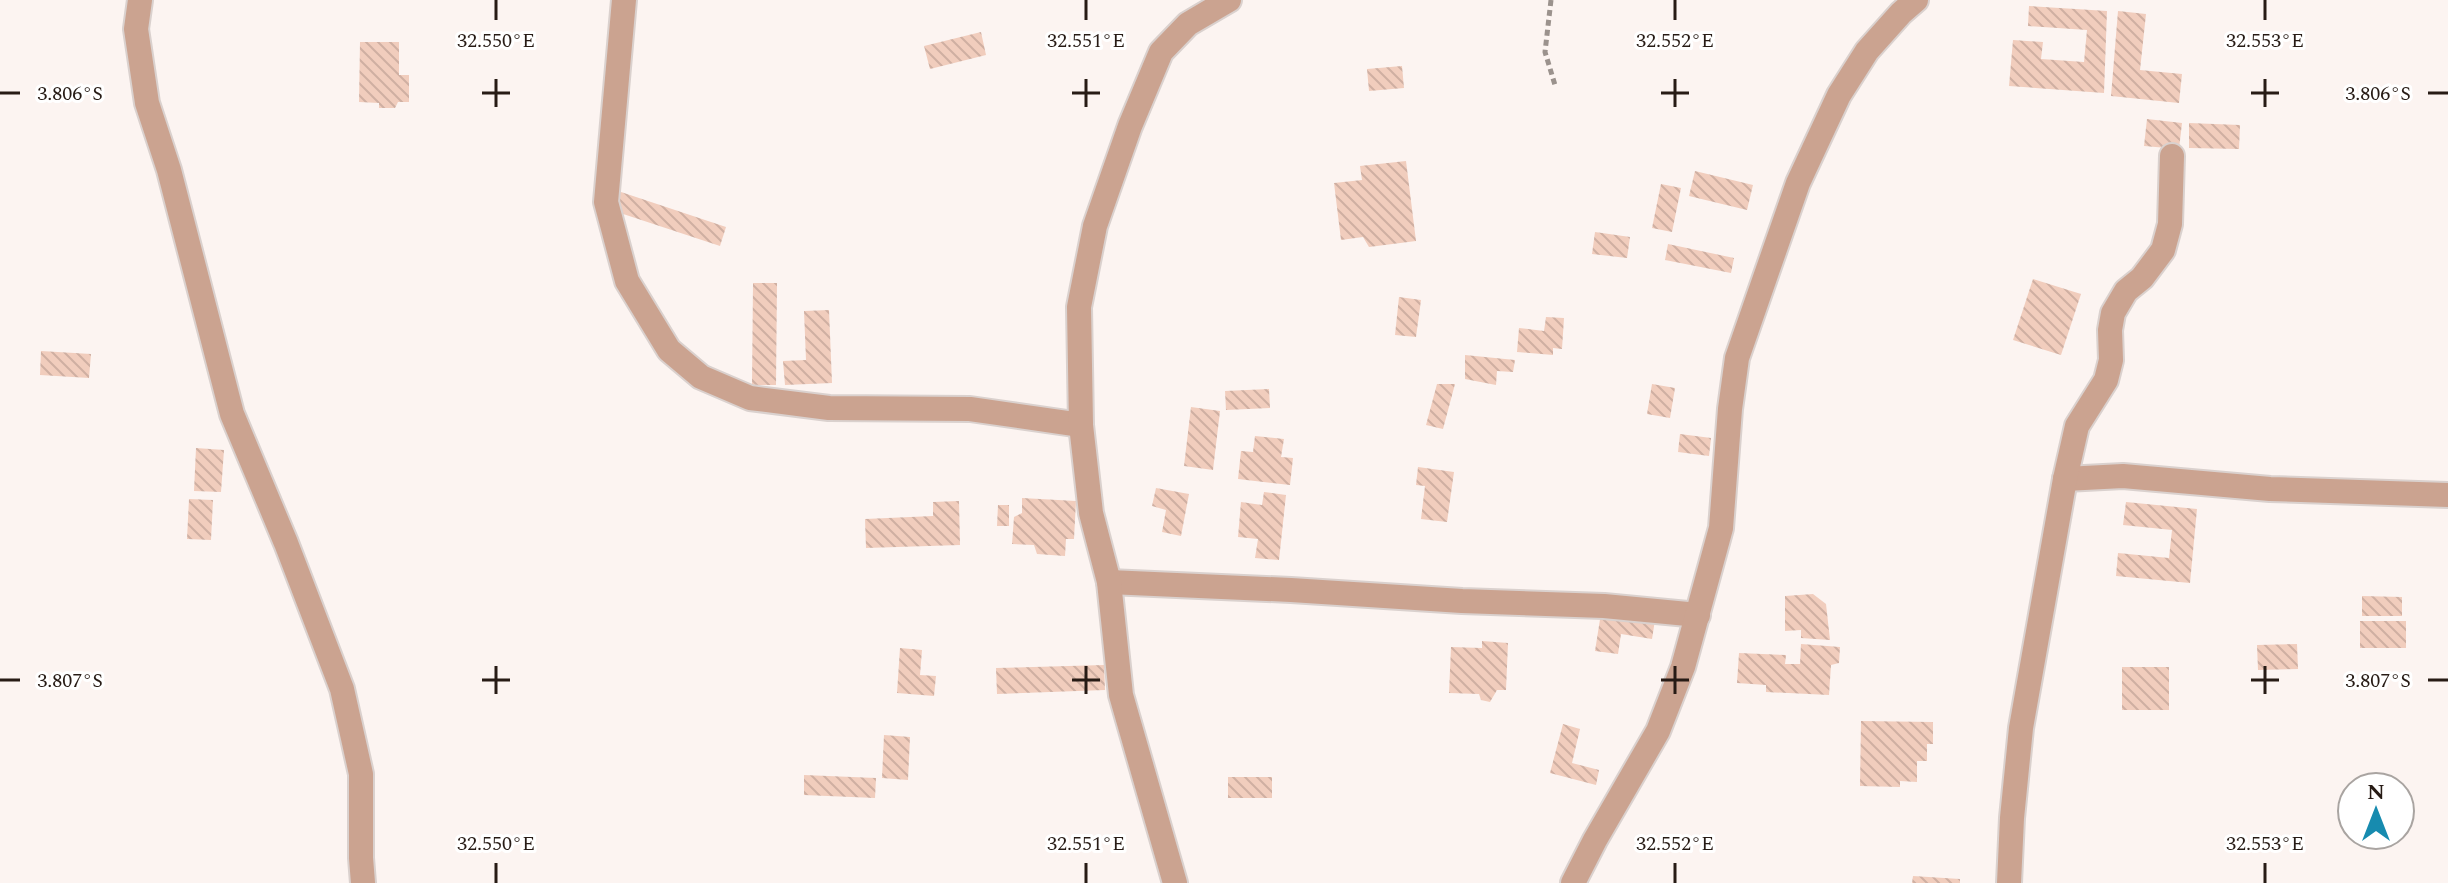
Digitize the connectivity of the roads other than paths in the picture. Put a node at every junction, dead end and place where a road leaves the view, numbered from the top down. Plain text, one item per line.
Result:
1 (140, 0) edge
2 (624, 0) edge
3 (1229, 0) edge
4 (1916, 0) edge
5 (2172, 156) dead end
6 (1081, 425) junction
7 (2065, 479) junction
8 (2448, 495) edge
9 (1109, 582) junction
10 (1698, 615) junction
11 (363, 883) edge
12 (1175, 883) edge
13 (1573, 883) edge
14 (2009, 883) edge

1 - 11 street
2 - 6 street
3 - 6 street
4 - 10 street
5 - 7 street
6 - 9 street
7 - 8 street
7 - 14 street
9 - 10 street
9 - 12 street
10 - 13 street

